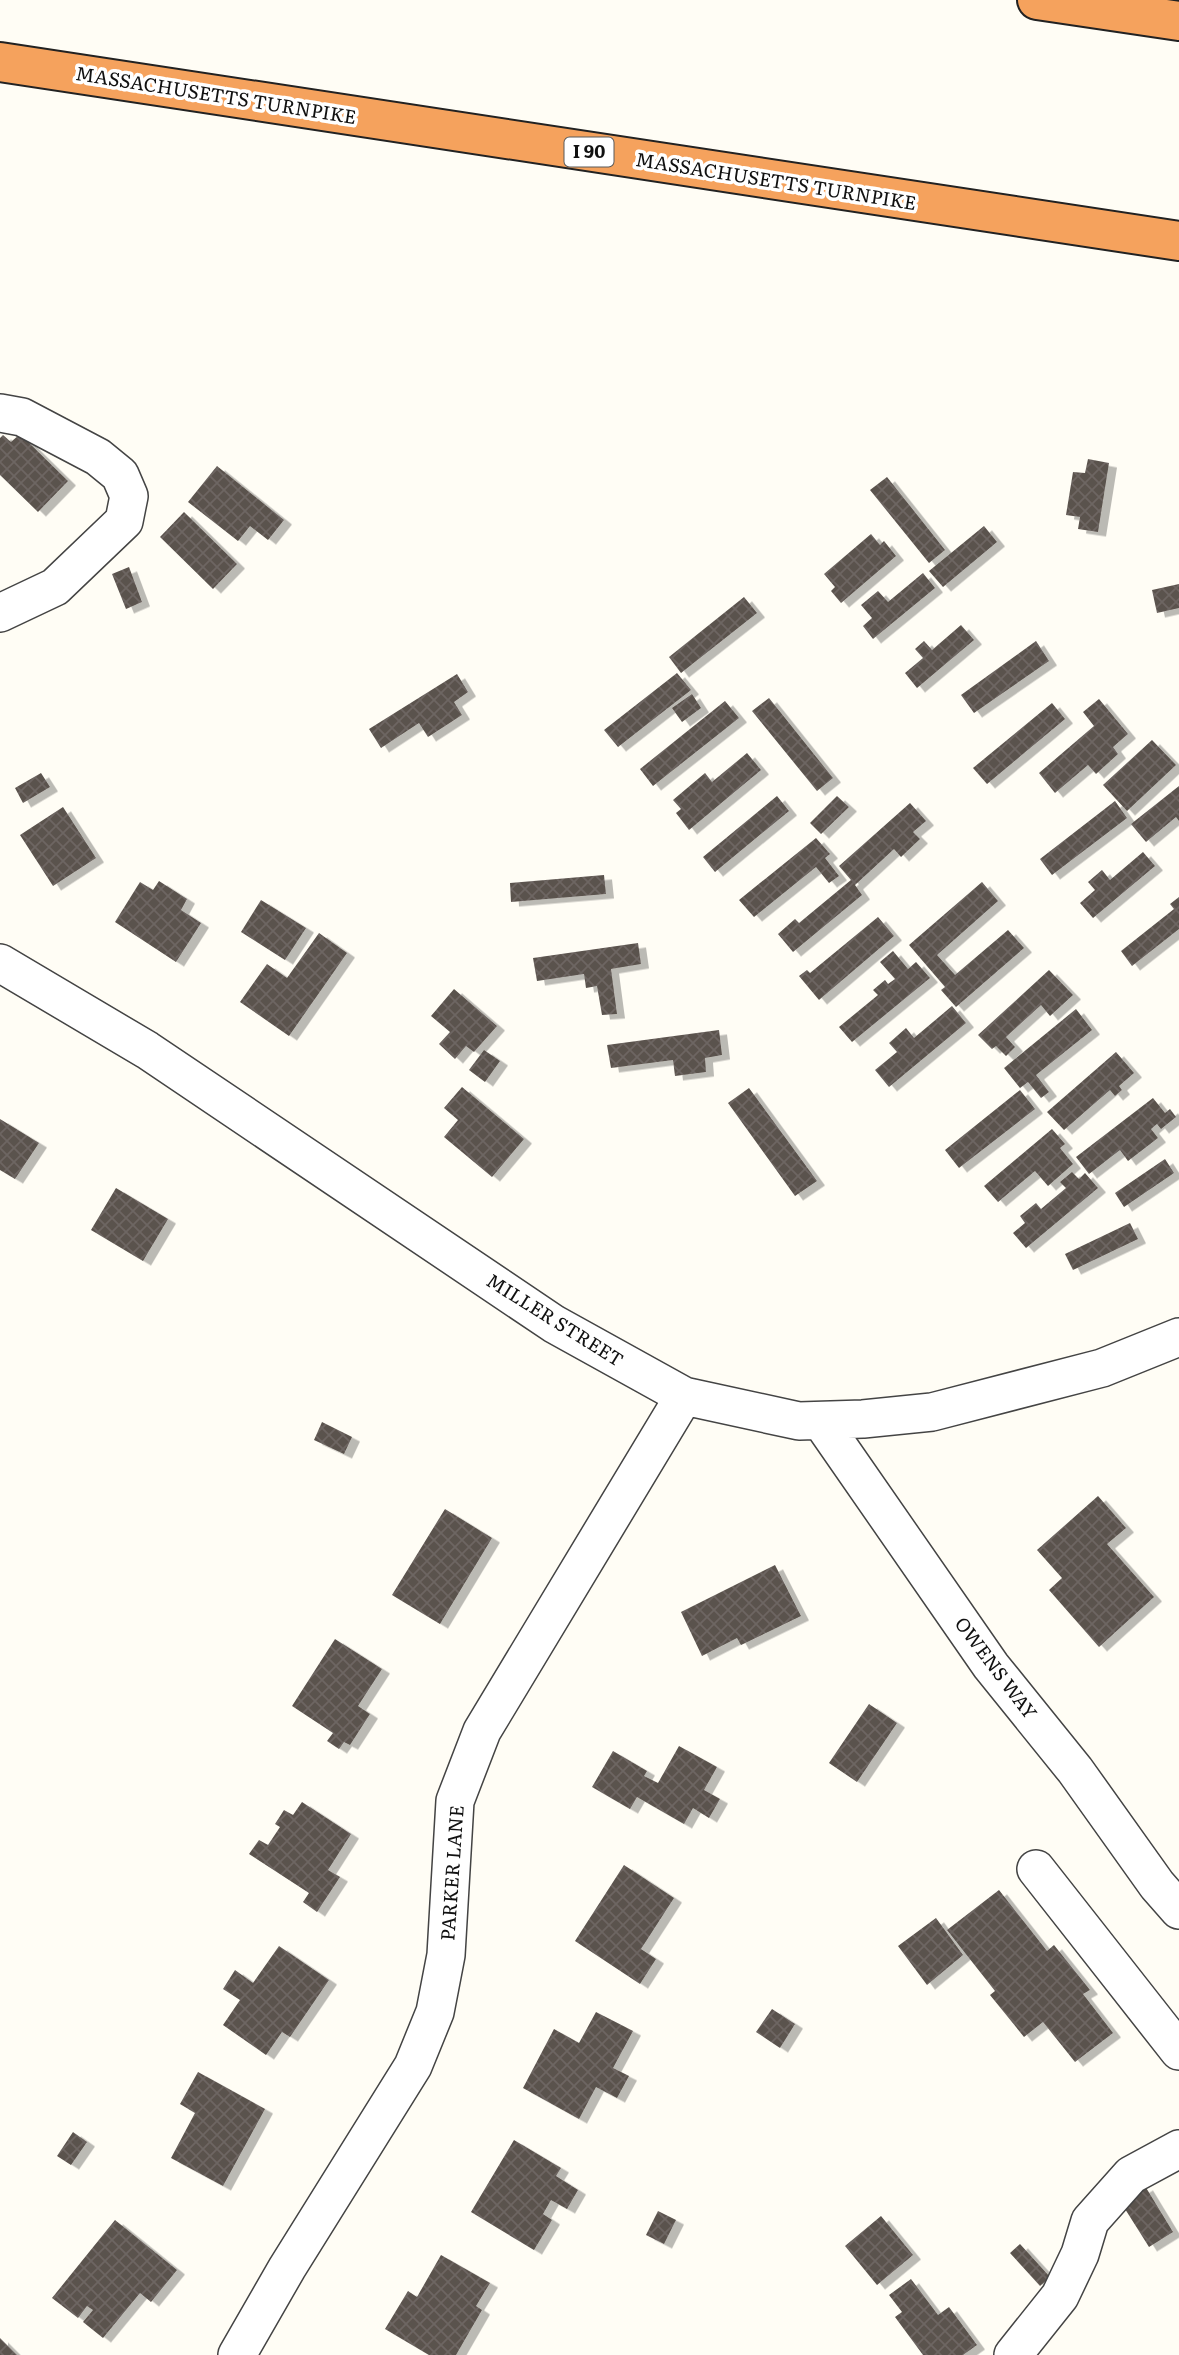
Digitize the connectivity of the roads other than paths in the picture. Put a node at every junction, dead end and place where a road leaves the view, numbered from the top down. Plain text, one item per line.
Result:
1 (1037, 0) edge
2 (1179, 21) edge
3 (0, 62) edge
4 (1179, 241) edge
5 (0, 413) edge
6 (0, 612) edge
7 (0, 963) edge
8 (1179, 1337) edge
9 (684, 1396) junction
10 (821, 1420) junction
11 (1036, 1869) dead end
12 (1179, 1910) edge
13 (1179, 2051) edge
14 (1179, 2150) edge
15 (237, 2355) edge
16 (1013, 2355) edge

1 - 2 highway
3 - 4 highway, MASSACHUSETTS TURNPIKE / I 90
5 - 6 street
7 - 9 street, MILLER STREET
8 - 10 street, MILLER STREET
9 - 10 street, MILLER STREET
9 - 15 street, PARKER LANE
10 - 12 street, OWENS WAY
11 - 13 street
14 - 16 street

